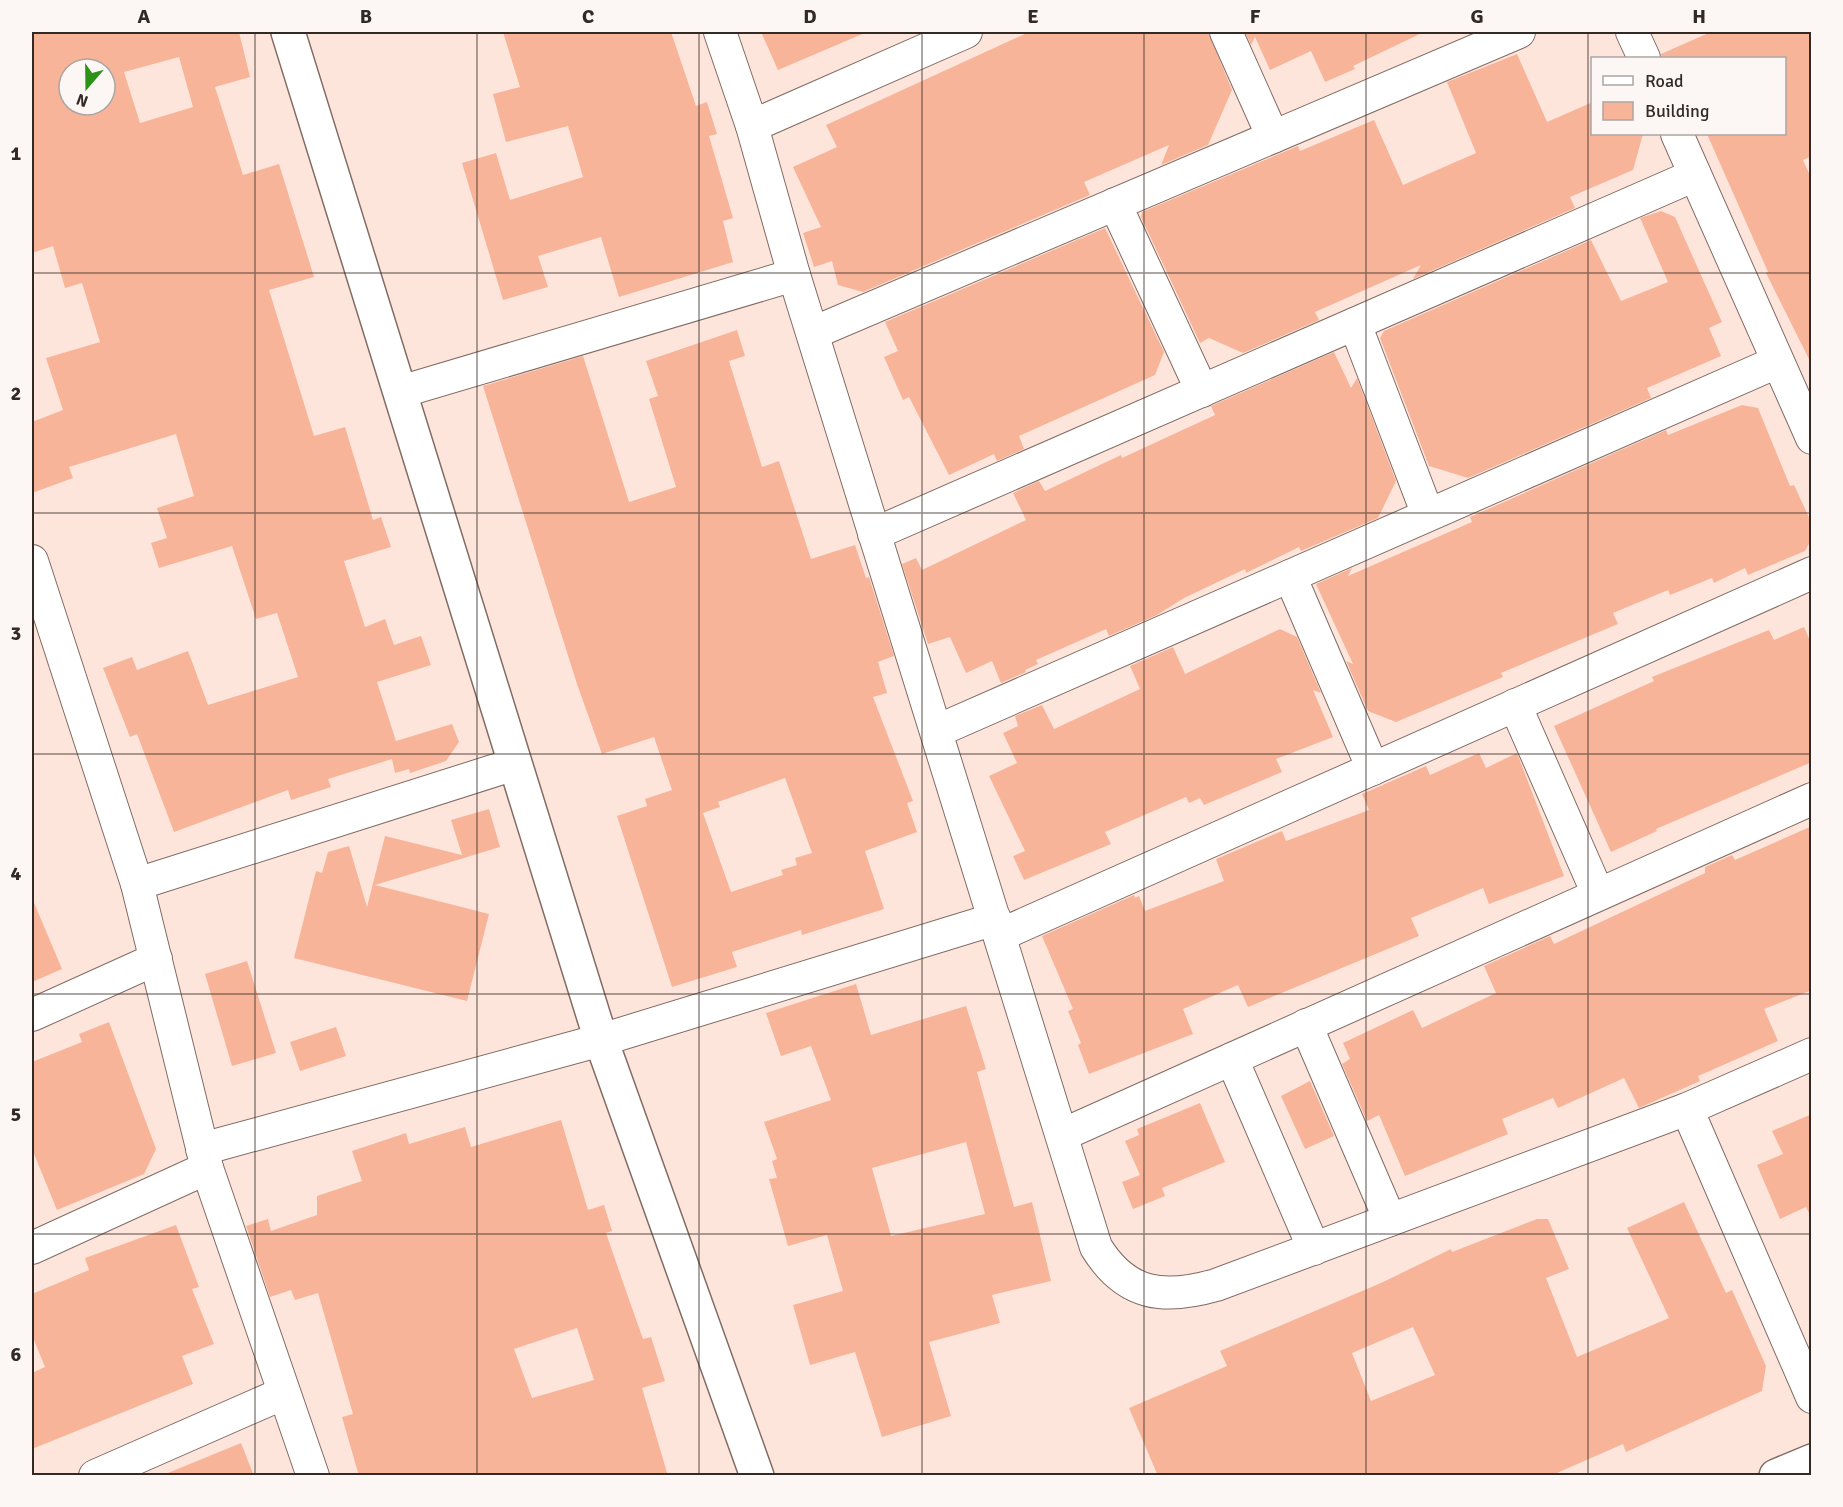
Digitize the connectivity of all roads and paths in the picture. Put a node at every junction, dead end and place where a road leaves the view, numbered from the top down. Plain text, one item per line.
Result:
1 (288, 32) edge
2 (720, 32) edge
3 (966, 32) edge
4 (1226, 32) edge
5 (1519, 32) edge
6 (1632, 32) edge
7 (1644, 57) edge
8 (752, 126) junction
9 (1677, 135) edge
10 (1273, 137) junction
11 (1695, 175) junction
12 (1115, 204) junction
13 (794, 274) junction
14 (1355, 324) junction
15 (813, 333) junction
16 (1778, 362) junction
17 (1202, 391) junction
18 (400, 392) junction
19 (1812, 438) edge
20 (1428, 515) junction
21 (874, 534) junction
22 (32, 561) edge
23 (1812, 573) edge
24 (1290, 576) junction
25 (1515, 705) junction
26 (937, 731) junction
27 (515, 764) junction
28 (1374, 769) junction
29 (1812, 799) edge
30 (137, 884) junction
31 (1598, 894) junction
32 (998, 927) junction
33 (156, 960) junction
34 (32, 1015) edge
35 (1306, 1025) junction
36 (601, 1040) junction
37 (1812, 1054) edge
38 (1232, 1059) junction
39 (1687, 1108) junction
40 (1062, 1135) junction
41 (204, 1159) junction
42 (1390, 1220) junction
43 (32, 1248) edge
44 (1314, 1249) junction
45 (284, 1393) junction
46 (1812, 1397) edge
47 (1812, 1461) edge
48 (94, 1476) edge
49 (313, 1476) edge
50 (757, 1476) edge
51 (1776, 1476) edge

1 - 18 street
2 - 8 street
3 - 8 street
4 - 10 street
5 - 10 street
6 - 7 street
8 - 13 street
9 - 11 street
10 - 12 street
11 - 14 street
11 - 16 street
12 - 15 street
12 - 17 street
13 - 15 street
13 - 18 street
14 - 17 street
14 - 20 street
15 - 21 street
16 - 19 street
16 - 20 street
17 - 21 street
18 - 27 street
20 - 24 street
21 - 26 street
22 - 30 street
23 - 25 street
24 - 26 street
24 - 28 street
25 - 28 street
25 - 31 street
26 - 32 street
27 - 30 street
27 - 36 street
28 - 32 street
29 - 31 street
30 - 33 street
31 - 35 street
32 - 36 street
32 - 40 street
33 - 34 street
33 - 41 street
35 - 38 street
35 - 42 street
36 - 41 street
36 - 50 street
37 - 39 street
38 - 40 street
38 - 44 street
39 - 42 street
39 - 46 street
40 - 44 street
41 - 43 street
41 - 45 street
42 - 44 street
45 - 48 street
45 - 49 street
47 - 51 street

